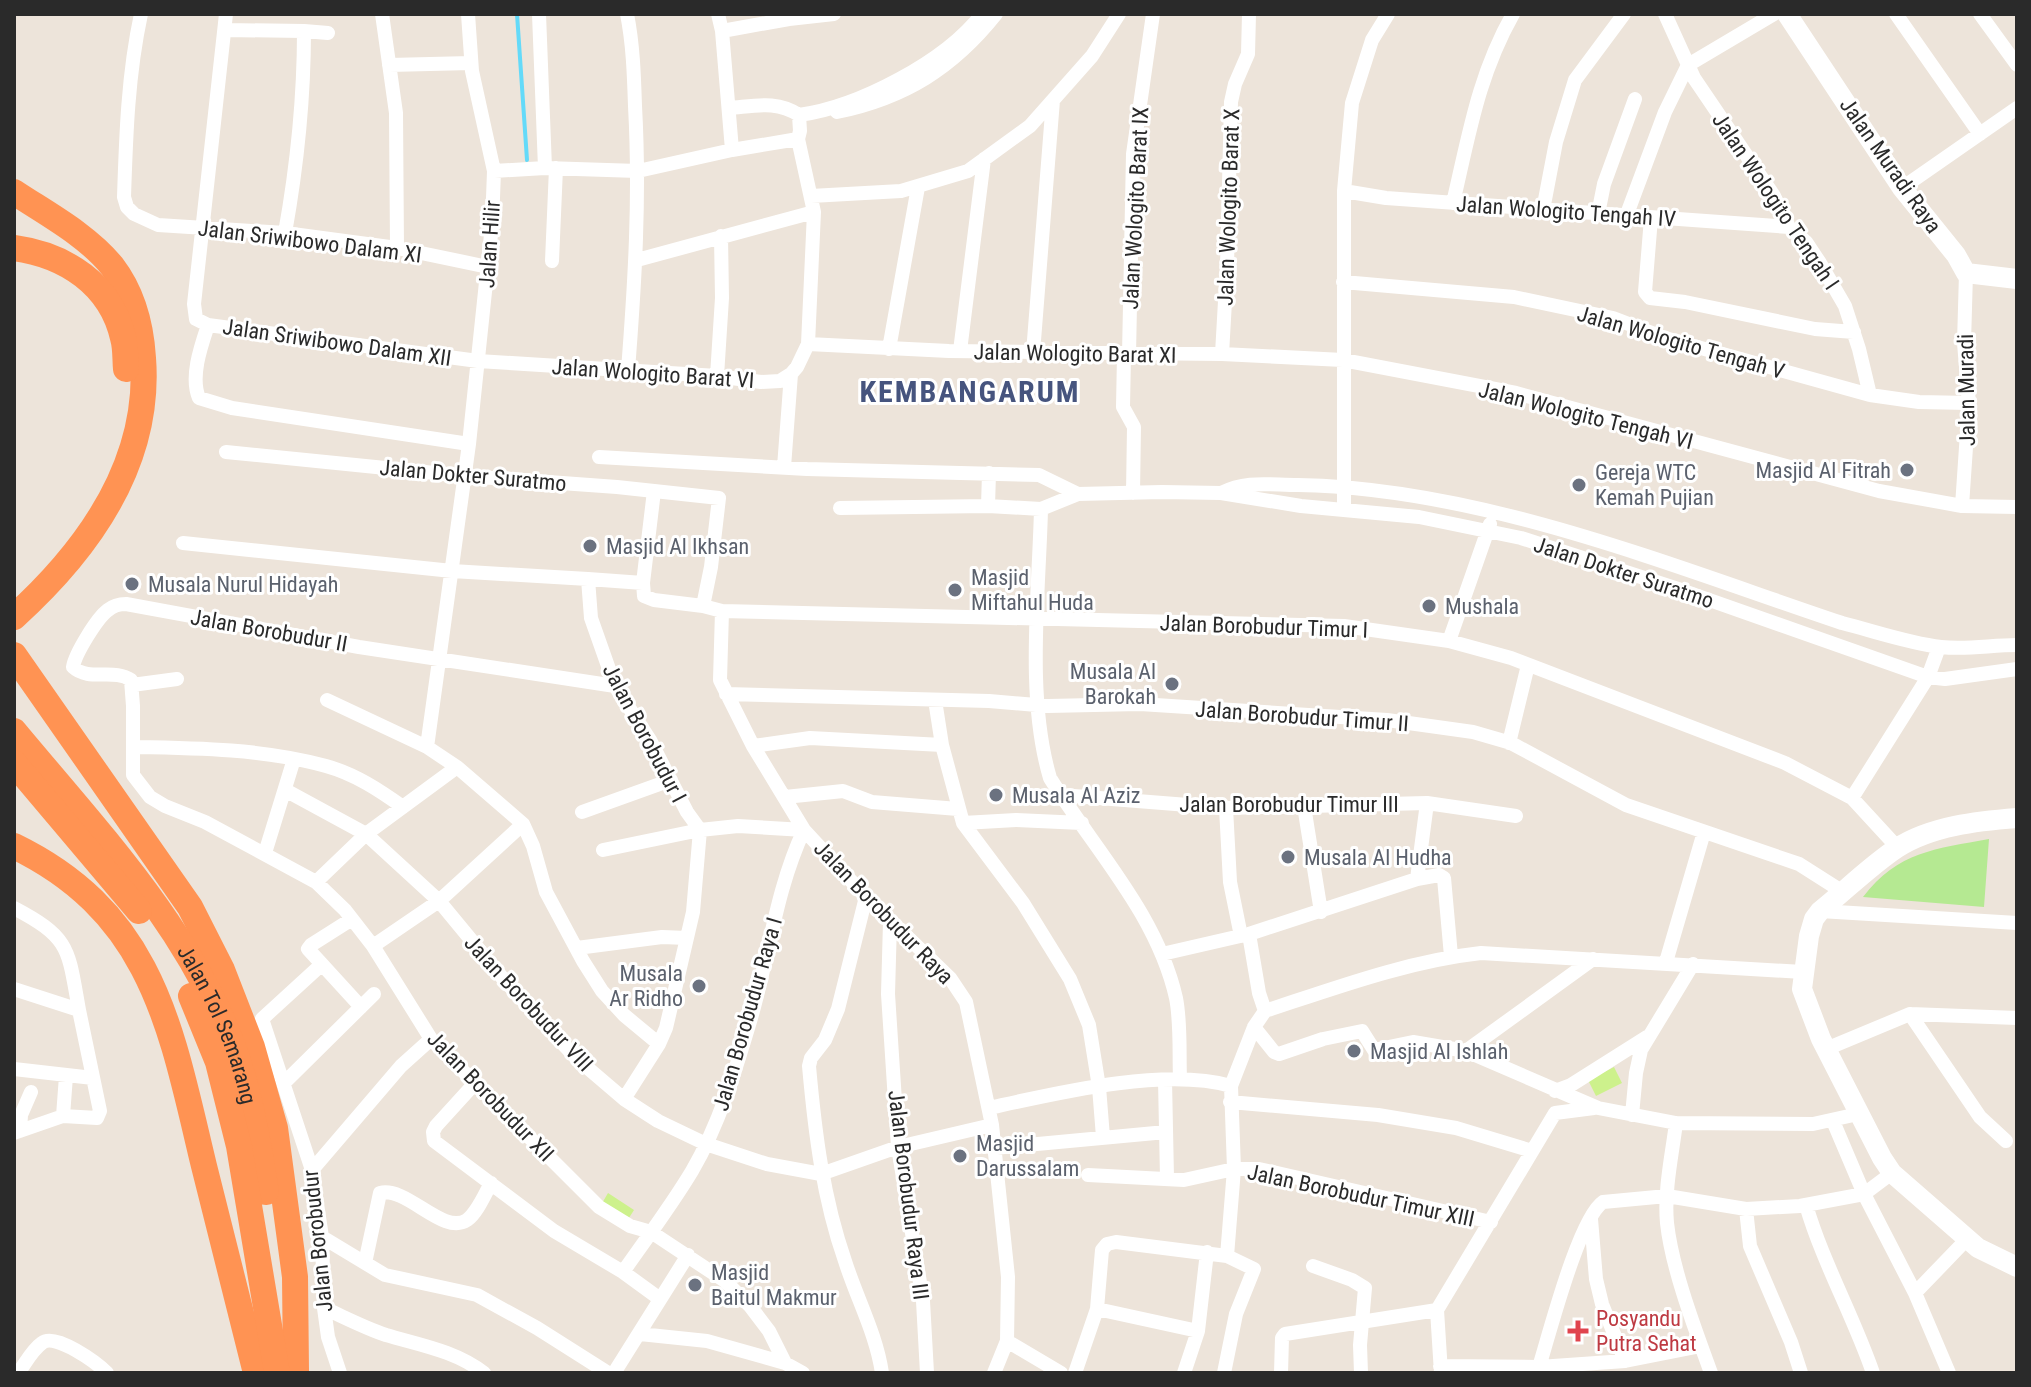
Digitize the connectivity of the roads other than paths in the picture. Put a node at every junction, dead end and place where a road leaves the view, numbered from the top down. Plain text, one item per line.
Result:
1 (141, 14) edge
2 (226, 14) edge
3 (382, 14) edge
4 (468, 14) edge
5 (539, 14) edge
6 (627, 14) edge
7 (719, 14) edge
8 (834, 14) edge
9 (982, 14) edge
10 (996, 14) edge
11 (1119, 14) edge
12 (1153, 14) edge
13 (1249, 14) edge
14 (1388, 14) edge
15 (1513, 14) edge
16 (1624, 14) edge
17 (1665, 14) edge
18 (1774, 14) edge
19 (1787, 14) edge
20 (1896, 14) edge
21 (1980, 14) edge
22 (809, 15) edge
23 (226, 30) junction
24 (304, 31) junction
25 (722, 31) junction
26 (328, 33) dead end
27 (471, 63) junction
28 (389, 65) junction
29 (1688, 65) junction
30 (2017, 65) edge
31 (1635, 99) dead end
32 (1053, 100) junction
33 (729, 108) junction
34 (2017, 108) edge
35 (816, 113) junction
36 (799, 115) junction
37 (1980, 134) junction
38 (798, 139) junction
39 (732, 150) junction
40 (984, 159) junction
41 (551, 168) junction
42 (494, 171) junction
43 (638, 171) junction
44 (918, 187) junction
45 (1902, 188) junction
46 (1344, 191) junction
47 (14, 192) edge
48 (811, 196) junction
49 (1453, 203) junction
50 (1543, 210) junction
51 (814, 212) junction
52 (1598, 214) junction
53 (1627, 214) junction
54 (1651, 218) junction
55 (204, 227) junction
56 (1789, 227) junction
57 (285, 233) junction
58 (721, 236) junction
59 (14, 248) edge
60 (397, 248) junction
61 (637, 260) junction
62 (552, 261) dead end
63 (488, 267) junction
64 (1966, 273) junction
65 (2017, 279) edge
66 (1343, 282) junction
67 (208, 325) junction
68 (1854, 332) junction
69 (808, 344) junction
70 (889, 349) junction
71 (960, 351) junction
72 (1033, 353) junction
73 (1222, 354) junction
74 (1126, 355) junction
75 (1343, 360) junction
76 (478, 361) junction
77 (628, 370) junction
78 (791, 374) junction
79 (717, 376) junction
80 (1870, 395) junction
81 (1969, 403) junction
82 (469, 444) junction
83 (226, 452) dead end
84 (599, 457) dead end
85 (646, 461) junction
86 (784, 467) junction
87 (989, 473) junction
88 (465, 476) junction
89 (1344, 486) junction
90 (649, 491) junction
91 (1133, 493) junction
92 (1221, 493) junction
93 (1078, 494) junction
94 (988, 506) junction
95 (1962, 506) junction
96 (2017, 507) edge
97 (840, 508) dead end
98 (1041, 509) junction
99 (1344, 510) junction
100 (1494, 511) junction
101 (1488, 531) junction
102 (183, 543) dead end
103 (452, 571) junction
104 (588, 579) junction
105 (643, 583) junction
106 (1733, 587) junction
107 (27, 590) edge
108 (703, 606) junction
109 (1727, 607) junction
110 (722, 611) junction
111 (14, 617) edge
112 (1038, 617) junction
113 (1900, 638) junction
114 (1449, 641) junction
115 (2017, 645) edge
116 (1998, 646) junction
117 (1939, 647) junction
118 (14, 655) edge
119 (439, 657) junction
120 (1886, 662) junction
121 (1528, 665) junction
122 (2017, 669) edge
123 (1998, 670) junction
124 (1928, 677) junction
125 (177, 679) dead end
126 (132, 685) junction
127 (615, 686) junction
128 (726, 694) junction
129 (327, 700) dead end
130 (935, 700) junction
131 (1037, 705) junction
132 (14, 731) edge
133 (1509, 743) junction
134 (942, 745) junction
135 (753, 746) junction
136 (134, 747) junction
137 (427, 747) junction
138 (294, 759) junction
139 (14, 763) edge
140 (457, 767) junction
141 (671, 780) junction
142 (285, 790) junction
143 (1061, 795) junction
144 (785, 797) junction
145 (1852, 798) junction
146 (1427, 803) junction
147 (1304, 806) junction
148 (403, 807) junction
149 (1226, 808) junction
150 (582, 812) dead end
151 (960, 816) junction
152 (1516, 816) dead end
153 (2017, 818) edge
154 (1082, 823) junction
155 (523, 824) junction
156 (700, 830) junction
157 (804, 830) junction
158 (1704, 832) junction
159 (366, 834) junction
160 (14, 846) edge
161 (1898, 848) junction
162 (603, 850) dead end
163 (265, 853) junction
164 (1417, 879) junction
165 (316, 882) junction
166 (1843, 892) junction
167 (866, 897) junction
168 (439, 901) junction
169 (14, 908) edge
170 (1820, 911) junction
171 (1321, 912) junction
172 (352, 919) junction
173 (890, 922) junction
174 (2017, 923) edge
175 (1245, 935) junction
176 (687, 938) junction
177 (373, 946) junction
178 (577, 948) junction
179 (1162, 954) junction
180 (1451, 956) junction
181 (1593, 959) junction
182 (1666, 962) junction
183 (1693, 964) junction
184 (321, 965) junction
185 (1803, 972) junction
186 (14, 989) edge
187 (374, 994) dead end
188 (361, 1007) junction
189 (79, 1010) junction
190 (1265, 1011) junction
191 (1910, 1014) junction
192 (2017, 1018) edge
193 (1254, 1027) junction
194 (1651, 1034) junction
195 (431, 1039) junction
196 (659, 1044) junction
197 (1826, 1049) junction
198 (1466, 1051) junction
199 (14, 1069) edge
200 (66, 1076) junction
201 (93, 1078) junction
202 (1180, 1079) junction
203 (1165, 1080) junction
204 (476, 1082) junction
205 (284, 1083) junction
206 (1538, 1084) junction
207 (1231, 1086) junction
208 (1099, 1087) junction
209 (1555, 1091) junction
210 (31, 1092) dead end
211 (624, 1099) junction
212 (1230, 1102) junction
213 (989, 1108) junction
214 (1598, 1108) junction
215 (1555, 1113) junction
216 (1858, 1114) junction
217 (1632, 1115) junction
218 (63, 1116) junction
219 (1833, 1121) junction
220 (1676, 1123) junction
221 (992, 1125) junction
222 (17, 1132) edge
223 (1166, 1132) junction
224 (1103, 1137) junction
225 (2006, 1141) dead end
226 (706, 1144) junction
227 (898, 1147) junction
228 (994, 1148) junction
229 (1532, 1151) junction
230 (1234, 1169) junction
231 (312, 1170) junction
232 (1892, 1173) junction
233 (821, 1174) junction
234 (1088, 1175) dead end
235 (1167, 1178) junction
236 (491, 1183) junction
237 (1864, 1194) junction
238 (1667, 1196) junction
239 (1806, 1205) junction
240 (1746, 1209) junction
241 (1590, 1216) junction
242 (1491, 1222) junction
243 (651, 1232) junction
244 (322, 1237) junction
245 (1967, 1239) junction
246 (1207, 1252) junction
247 (688, 1255) junction
248 (1227, 1256) junction
249 (365, 1263) junction
250 (1313, 1266) dead end
251 (2017, 1267) edge
252 (623, 1272) junction
253 (1915, 1293) junction
254 (660, 1299) junction
255 (324, 1308) junction
256 (1097, 1309) junction
257 (1437, 1310) junction
258 (1361, 1323) junction
259 (1198, 1331) junction
260 (640, 1334) junction
261 (1007, 1341) junction
262 (1701, 1346) junction
263 (1625, 1361) junction
264 (785, 1363) junction
265 (1539, 1367) junction
266 (1440, 1369) edge
267 (290, 1372) edge
268 (18, 1373) edge
269 (107, 1373) edge
270 (256, 1373) edge
271 (340, 1373) edge
272 (484, 1373) edge
273 (611, 1373) edge
274 (803, 1373) edge
275 (882, 1373) edge
276 (927, 1373) edge
277 (994, 1373) edge
278 (1061, 1373) edge
279 (1075, 1373) edge
280 (1184, 1373) edge
281 (1224, 1373) edge
282 (1281, 1373) edge
283 (1361, 1373) edge
284 (1711, 1373) edge
285 (1801, 1373) edge
286 (1873, 1373) edge
287 (1949, 1373) edge

1 - 55 street, Jalan Sriwibowo Dalam XI
2 - 23 street
3 - 28 street
4 - 27 street, Jalan Hilir
5 - 41 street
6 - 43 street
7 - 25 street
8 - 22 street
9 - 35 street
10 - 35 street
11 - 32 street
12 - 74 street, Jalan Wologito Barat IX
13 - 73 street, Jalan Wologito Barat X
14 - 46 street
15 - 49 street
16 - 50 street
17 - 29 street, Jalan Wologito Tengah I
18 - 29 street
19 - 45 street, Jalan Muradi Raya
20 - 37 street
21 - 30 street
22 - 25 street
23 - 24 street
23 - 55 street
24 - 26 street
24 - 57 street
25 - 33 street
27 - 28 street
27 - 42 street, Jalan Hilir
28 - 60 street
29 - 53 street
29 - 56 street, Jalan Wologito Tengah I
31 - 52 street
32 - 40 street
32 - 72 street
33 - 36 street
33 - 39 street
34 - 37 street
35 - 36 street
36 - 38 street
37 - 45 street
38 - 39 street
38 - 48 street
39 - 43 street
40 - 44 street
40 - 71 street
41 - 42 street
41 - 43 street
41 - 62 street
42 - 63 street, Jalan Hilir
43 - 61 street
44 - 48 street
44 - 70 street
45 - 64 street, Jalan Muradi Raya
46 - 49 street, Jalan Wologito Tengah IV
46 - 66 street
47 - 107 highway
48 - 51 street
49 - 50 street, Jalan Wologito Tengah IV
50 - 52 street, Jalan Wologito Tengah IV
51 - 58 street
51 - 69 street
52 - 53 street, Jalan Wologito Tengah IV
53 - 54 street, Jalan Wologito Tengah IV
54 - 56 street, Jalan Wologito Tengah IV
54 - 68 street
55 - 57 street, Jalan Sriwibowo Dalam XI
55 - 67 street, Jalan Sriwibowo Dalam XII
56 - 68 street, Jalan Wologito Tengah I
57 - 60 street, Jalan Sriwibowo Dalam XI
58 - 61 street
58 - 79 street
59 - 107 highway
60 - 63 street, Jalan Sriwibowo Dalam XI
61 - 77 street
63 - 76 street, Jalan Hilir
64 - 65 street
64 - 81 street, Jalan Muradi
66 - 75 street
66 - 80 street, Jalan Wologito Tengah V
67 - 76 street, Jalan Sriwibowo Dalam XII
67 - 82 street
68 - 80 street, Jalan Wologito Tengah I
69 - 70 street, Jalan Wologito Barat XI
69 - 78 street
70 - 71 street, Jalan Wologito Barat XI
71 - 72 street, Jalan Wologito Barat XI
72 - 74 street, Jalan Wologito Barat XI
73 - 74 street, Jalan Wologito Barat XI
73 - 75 street, Jalan Wologito Barat XI
74 - 91 street, Jalan Wologito Barat IX
75 - 89 street
75 - 95 street, Jalan Wologito Tengah VI
76 - 77 street, Jalan Wologito Barat VI
76 - 82 street, Jalan Hilir
77 - 79 street, Jalan Wologito Barat VI
78 - 79 street, Jalan Wologito Barat VI
78 - 86 street
80 - 81 street, Jalan Wologito Tengah V
81 - 95 street, Jalan Muradi
82 - 88 street, Jalan Hilir
83 - 88 street, Jalan Dokter Suratmo
84 - 85 street, Jalan Dokter Suratmo
85 - 86 street, Jalan Dokter Suratmo
85 - 90 street
86 - 87 street, Jalan Dokter Suratmo
87 - 93 street, Jalan Dokter Suratmo
87 - 94 street
88 - 90 street, Jalan Dokter Suratmo
88 - 103 street
89 - 92 street, Jalan Dokter Suratmo
89 - 99 street
89 - 100 street, Jalan Dokter Suratmo
90 - 105 street
90 - 108 street, Jalan Dokter Suratmo
91 - 92 street, Jalan Dokter Suratmo
91 - 93 street, Jalan Dokter Suratmo
92 - 99 street, Jalan Dokter Suratmo
93 - 98 street, Jalan Dokter Suratmo
94 - 97 street, Jalan Dokter Suratmo
94 - 98 street, Jalan Dokter Suratmo
95 - 96 street, Jalan Wologito Tengah VI
98 - 112 street
99 - 101 street, Jalan Dokter Suratmo
100 - 101 street
100 - 106 street, Jalan Dokter Suratmo
101 - 109 street, Jalan Dokter Suratmo
101 - 114 street
102 - 103 street
103 - 104 street
103 - 119 street
104 - 105 street
104 - 127 street, Jalan Borobudur I
105 - 108 street, Jalan Borobudur Timur I
106 - 109 street
106 - 113 street, Jalan Dokter Suratmo
107 - 111 highway
108 - 110 street, Jalan Borobudur Timur I
109 - 120 street, Jalan Dokter Suratmo
110 - 112 street, Jalan Borobudur Timur I
110 - 128 street, Jalan Borobudur Raya
112 - 114 street, Jalan Borobudur Timur I
112 - 131 street
113 - 117 street, Jalan Dokter Suratmo
113 - 120 street
114 - 121 street, Jalan Borobudur Timur I
115 - 116 street, Jalan Dokter Suratmo
116 - 117 street, Jalan Dokter Suratmo
116 - 123 street
117 - 124 street
118 - 267 highway
119 - 126 street, Jalan Borobudur II
119 - 127 street, Jalan Borobudur II
119 - 137 street
120 - 124 street, Jalan Dokter Suratmo
121 - 133 street
121 - 145 street, Jalan Borobudur Timur I
122 - 123 street, Jalan Dokter Suratmo
123 - 124 street, Jalan Dokter Suratmo
124 - 145 street
125 - 126 street
126 - 136 street
127 - 141 street, Jalan Borobudur I
128 - 130 street, Jalan Borobudur Timur II
128 - 135 street, Jalan Borobudur Raya
129 - 137 street
130 - 131 street, Jalan Borobudur Timur II
130 - 134 street
131 - 133 street, Jalan Borobudur Timur II
131 - 143 street
132 - 267 highway, Jalan Tol Semarang
133 - 158 street, Jalan Borobudur Timur II
134 - 135 street
134 - 151 street
135 - 144 street, Jalan Borobudur Raya
136 - 138 street
136 - 163 street, Jalan Borobudur XII
137 - 140 street
138 - 142 street
138 - 148 street
139 - 267 highway, Jalan Tol Semarang
140 - 148 street
140 - 155 street
141 - 150 street
141 - 156 street, Jalan Borobudur I
142 - 159 street, Jalan Borobudur VIII
142 - 163 street
143 - 149 street, Jalan Borobudur Timur III
143 - 154 street
144 - 151 street
144 - 157 street, Jalan Borobudur Raya
145 - 161 street, Jalan Borobudur Timur I
146 - 147 street, Jalan Borobudur Timur III
146 - 152 street, Jalan Borobudur Timur III
146 - 164 street
147 - 149 street, Jalan Borobudur Timur III
147 - 171 street
148 - 159 street
149 - 175 street
151 - 154 street
151 - 208 street
153 - 161 street
154 - 179 street
155 - 168 street
155 - 178 street
156 - 157 street
156 - 162 street
156 - 176 street
157 - 167 street, Jalan Borobudur Raya
157 - 226 street, Jalan Borobudur Raya I
158 - 166 street, Jalan Borobudur Timur II
158 - 182 street
159 - 165 street
159 - 168 street, Jalan Borobudur VIII
160 - 270 highway
161 - 166 street
163 - 165 street, Jalan Borobudur XII
164 - 171 street
164 - 180 street
165 - 172 street, Jalan Borobudur XII
166 - 170 street
167 - 173 street, Jalan Borobudur Raya
167 - 233 street
168 - 177 street
168 - 211 street, Jalan Borobudur VIII
169 - 189 street
170 - 174 street
170 - 185 street
171 - 175 street
172 - 177 street, Jalan Borobudur XII
172 - 184 street
173 - 213 street, Jalan Borobudur Raya
173 - 227 street, Jalan Borobudur Raya III
175 - 179 street
175 - 190 street
176 - 178 street
176 - 196 street
177 - 195 street, Jalan Borobudur XII
178 - 196 street
179 - 202 street
180 - 181 street
180 - 190 street
181 - 182 street
181 - 198 street
182 - 183 street
183 - 185 street
183 - 194 street
184 - 188 street
184 - 205 street, Jalan Borobudur
185 - 197 street
186 - 189 street
187 - 188 street
188 - 205 street
189 - 201 street
190 - 193 street
191 - 192 street
191 - 197 street
191 - 225 street
193 - 198 street
193 - 207 street
194 - 209 street
194 - 217 street
195 - 204 street, Jalan Borobudur XII
195 - 231 street
196 - 211 street
197 - 216 street
198 - 206 street
199 - 200 street
200 - 201 street
200 - 218 street
201 - 218 street
202 - 203 street
202 - 207 street
203 - 208 street
203 - 223 street
204 - 236 street
204 - 243 street, Jalan Borobudur XII
205 - 231 street, Jalan Borobudur
206 - 209 street
206 - 215 street
207 - 212 street
208 - 213 street
208 - 224 street
209 - 214 street
210 - 222 street
211 - 226 street, Jalan Borobudur VIII
212 - 229 street
212 - 230 street
213 - 221 street, Jalan Borobudur Raya
214 - 215 street
214 - 217 street
215 - 229 street
216 - 219 street
216 - 232 street
217 - 220 street
218 - 222 street
219 - 220 street
219 - 237 street
220 - 238 street
221 - 227 street
221 - 228 street, Jalan Borobudur Raya
223 - 224 street
223 - 235 street
224 - 228 street
226 - 233 street, Jalan Borobudur VIII
226 - 243 street, Jalan Borobudur Raya I
227 - 233 street
227 - 276 street, Jalan Borobudur Raya III
228 - 261 street, Jalan Borobudur Raya
229 - 242 street
230 - 235 street, Jalan Borobudur Timur XIII
230 - 242 street, Jalan Borobudur Timur XIII
230 - 248 street
231 - 244 street, Jalan Borobudur
232 - 237 street
232 - 245 street
233 - 275 street
234 - 235 street, Jalan Borobudur Timur XIII
236 - 249 street
236 - 252 street
237 - 239 street
237 - 253 street
238 - 240 street
238 - 241 street
238 - 262 street
239 - 240 street
239 - 286 street
240 - 285 street
241 - 263 street
241 - 265 street
242 - 257 street
243 - 247 street, Jalan Borobudur XII
243 - 252 street, Jalan Borobudur Raya I
244 - 249 street
244 - 255 street, Jalan Borobudur
245 - 251 street
245 - 253 street
246 - 248 street
246 - 256 street
246 - 259 street
247 - 254 street
247 - 264 street, Jalan Borobudur XII
248 - 281 street
249 - 273 street
250 - 258 street
252 - 254 street
253 - 287 street
254 - 260 street
255 - 271 street, Jalan Borobudur
255 - 272 street
256 - 259 street
256 - 279 street
257 - 258 street
257 - 266 street
258 - 282 street
258 - 283 street
259 - 280 street
260 - 264 street
260 - 273 street
261 - 277 street, Jalan Borobudur Raya
261 - 278 street
262 - 263 street
262 - 284 street
263 - 265 street
264 - 274 street
265 - 266 street
268 - 269 street

